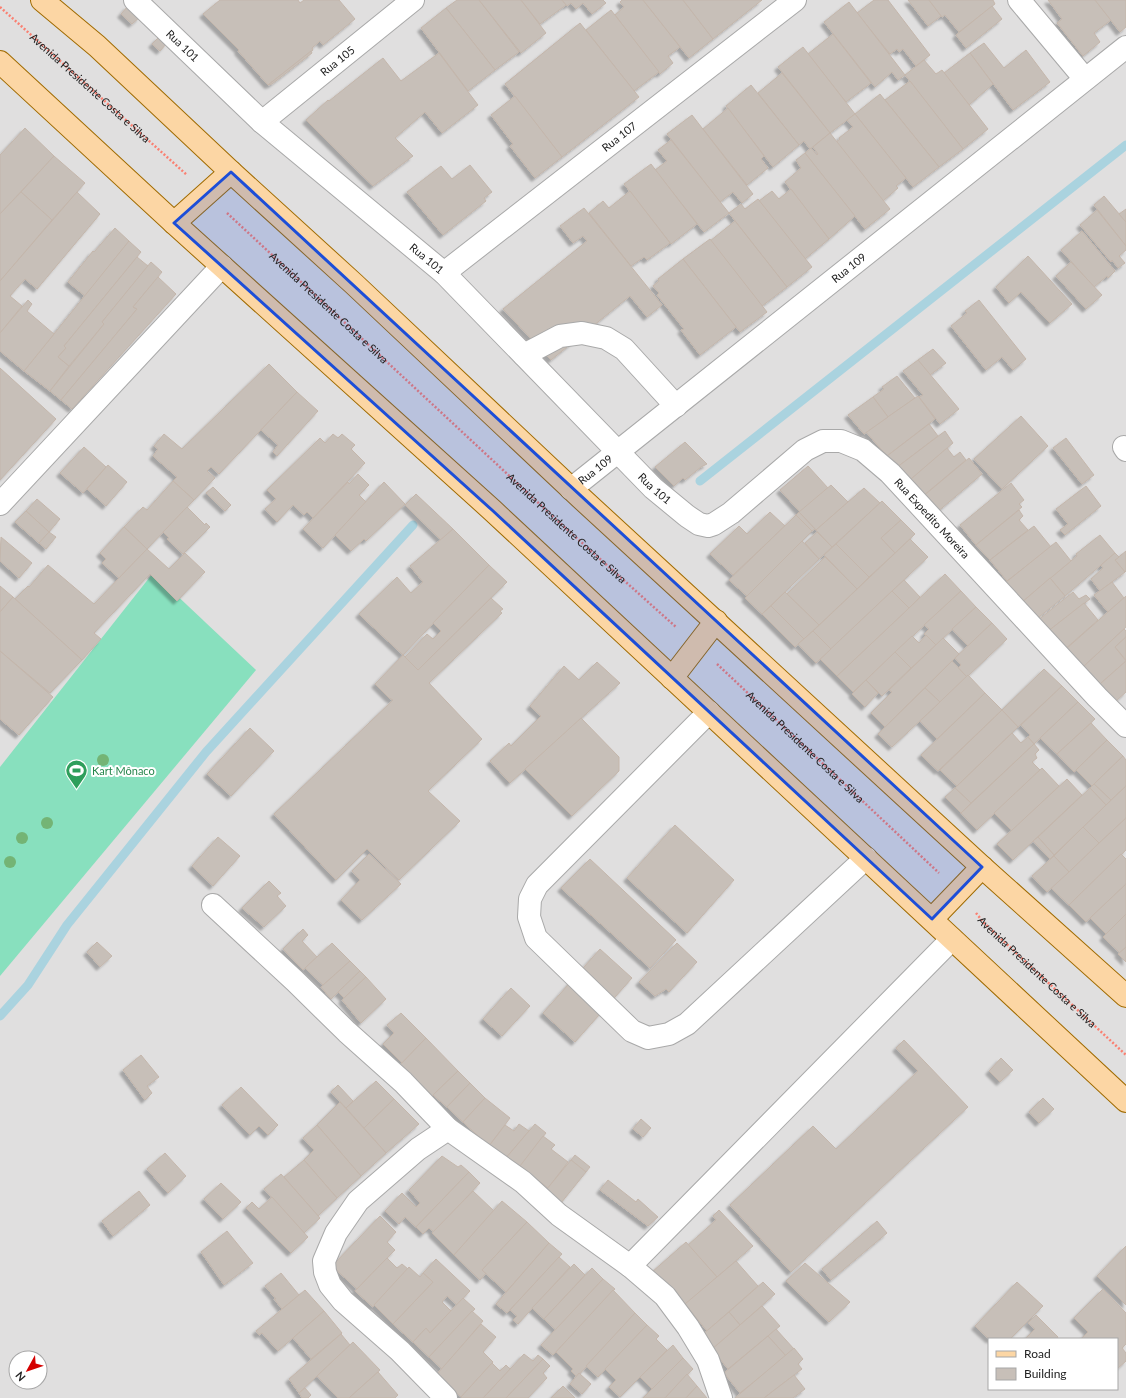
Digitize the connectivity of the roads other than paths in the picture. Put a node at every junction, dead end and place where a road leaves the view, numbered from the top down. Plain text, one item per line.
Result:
1 (42, 0) edge
2 (135, 0) edge
3 (413, 0) edge
4 (795, 0) edge
5 (1019, 0) edge
6 (1126, 47) edge
7 (0, 62) edge
8 (1085, 79) junction
9 (262, 122) junction
10 (231, 172) junction
11 (174, 223) junction
12 (222, 266) junction
13 (444, 273) junction
14 (524, 355) junction
15 (676, 406) junction
16 (618, 452) junction
17 (571, 489) junction
18 (0, 504) edge
19 (708, 526) joint
20 (716, 622) junction
21 (672, 678) junction
22 (709, 712) junction
23 (1126, 726) edge
24 (866, 858) junction
25 (982, 867) junction
26 (213, 905) dead end
27 (932, 919) junction
28 (952, 939) junction
29 (1126, 996) edge
30 (1126, 1101) edge
31 (448, 1129) junction
32 (630, 1266) junction
33 (446, 1398) edge
34 (721, 1398) edge

1 - 10 main road
2 - 9 street, Rua 101
3 - 9 street, Rua 105
4 - 13 street, Rua 107
5 - 8 street
6 - 8 street, Rua 109
7 - 11 main road
8 - 15 street, Rua 109
9 - 13 street, Rua 101
10 - 11 main road
10 - 17 main road
11 - 12 main road
12 - 18 street
12 - 21 main road
13 - 14 street, Rua 101
14 - 15 street
14 - 16 street, Rua 101
15 - 16 street, Rua 109
16 - 17 street, Rua 109
16 - 19 street, Rua 101
17 - 20 main road
19 - 23 street, Rua Expedito Moreira
20 - 21 main road
20 - 25 main road
21 - 22 main road
22 - 24 main road
22 - 24 street
24 - 27 main road
25 - 27 main road
25 - 29 main road
26 - 31 street
27 - 28 main road
28 - 30 main road
28 - 32 street
31 - 32 street
31 - 33 street
32 - 34 street

